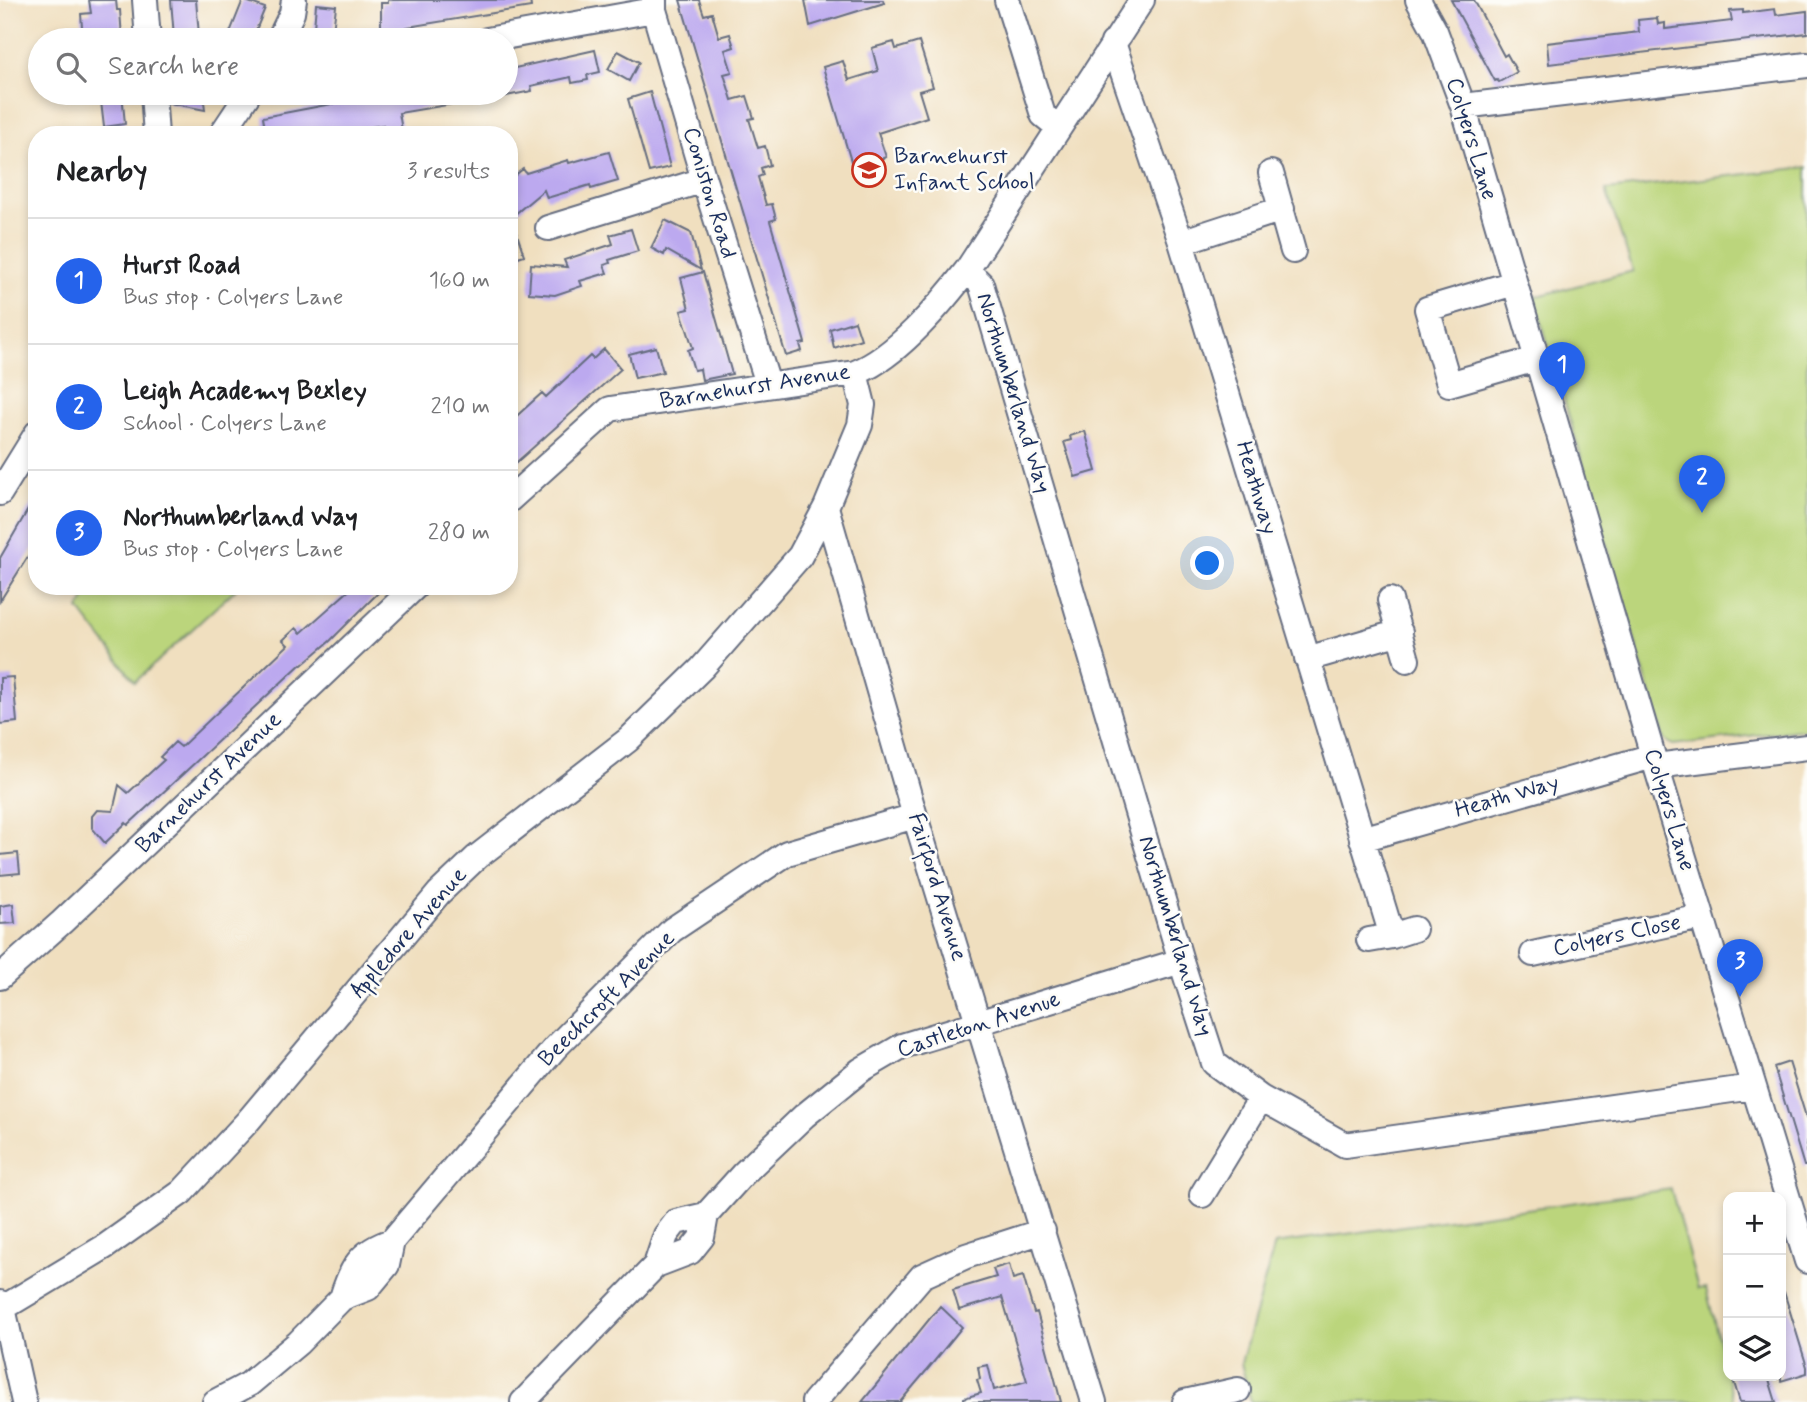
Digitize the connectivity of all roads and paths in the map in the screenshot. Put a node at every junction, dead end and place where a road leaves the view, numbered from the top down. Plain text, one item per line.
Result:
1 (145, 0) edge
2 (294, 0) edge
3 (1007, 0) edge
4 (1142, 0) edge
5 (1418, 0) edge
6 (654, 5) edge
7 (147, 28) edge
8 (285, 28) edge
9 (518, 34) edge
10 (1113, 43) junction
11 (1807, 65) edge
12 (154, 105) edge
13 (240, 105) edge
14 (1463, 106) junction
15 (155, 126) edge
16 (227, 126) edge
17 (1058, 127) junction
18 (1270, 173) dead end
19 (704, 180) junction
20 (1282, 209) junction
21 (548, 228) dead end
22 (1181, 242) junction
23 (1293, 251) dead end
24 (967, 270) junction
25 (1514, 283) junction
26 (1536, 359) junction
27 (855, 373) junction
28 (768, 384) junction
29 (28, 448) edge
30 (518, 492) edge
31 (0, 493) edge
32 (826, 507) junction
33 (407, 595) edge
34 (1391, 600) dead end
35 (1400, 632) junction
36 (1307, 659) junction
37 (1407, 660) dead end
38 (1807, 747) edge
39 (1654, 761) junction
40 (915, 816) junction
41 (1362, 839) junction
42 (1701, 917) junction
43 (1392, 935) dead end
44 (1533, 954) dead end
45 (1181, 961) junction
46 (0, 977) edge
47 (979, 1022) junction
48 (1753, 1087) junction
49 (1262, 1098) junction
50 (1202, 1195) dead end
51 (1043, 1231) junction
52 (1807, 1261) edge
53 (1, 1305) edge
54 (1238, 1390) dead end
55 (24, 1402) edge
56 (215, 1402) edge
57 (523, 1402) edge
58 (814, 1402) edge
59 (1094, 1402) edge
60 (1185, 1402) edge

1 - 7 street
2 - 8 street
3 - 17 street
4 - 10 street, Barnehurst Avenue
5 - 14 street, Colyers Lane
6 - 9 street
6 - 19 street, Coniston Road
10 - 17 street, Barnehurst Avenue
10 - 22 street, Heathway
11 - 14 street
12 - 15 street
13 - 16 street
14 - 25 street, Colyers Lane
17 - 24 street, Barnehurst Avenue
18 - 20 street
19 - 21 street
19 - 28 street, Coniston Road
20 - 22 street
20 - 23 street
22 - 36 street, Heathway
24 - 27 street, Barnehurst Avenue
24 - 45 street, Northumberland Way
25 - 26 street, Colyers Lane
25 - 26 street
26 - 39 street, Colyers Lane
27 - 28 street, Barnehurst Avenue
27 - 32 street
28 - 30 street, Barnehurst Avenue
29 - 31 street
32 - 40 street, Fairford Avenue
32 - 53 street, Appledore Avenue
33 - 46 street, Barnehurst Avenue
34 - 35 street
35 - 36 street
35 - 37 street
36 - 41 street, Heathway
38 - 39 street, Heath Way
39 - 41 street, Heath Way
39 - 42 street, Colyers Lane
40 - 47 street, Fairford Avenue
40 - 56 street, Beechcroft Avenue
41 - 43 street, Heathway
42 - 44 street, Colyers Close
42 - 48 street, Colyers Lane
45 - 47 street, Castleton Avenue
45 - 49 street, Northumberland Way
47 - 51 street, Fairford Avenue
47 - 57 street, Castleton Avenue
48 - 49 street, Northumberland Way
48 - 52 street, Colyers Lane
49 - 50 street
51 - 58 street
51 - 59 street, Fairford Avenue
53 - 55 street
54 - 60 street

